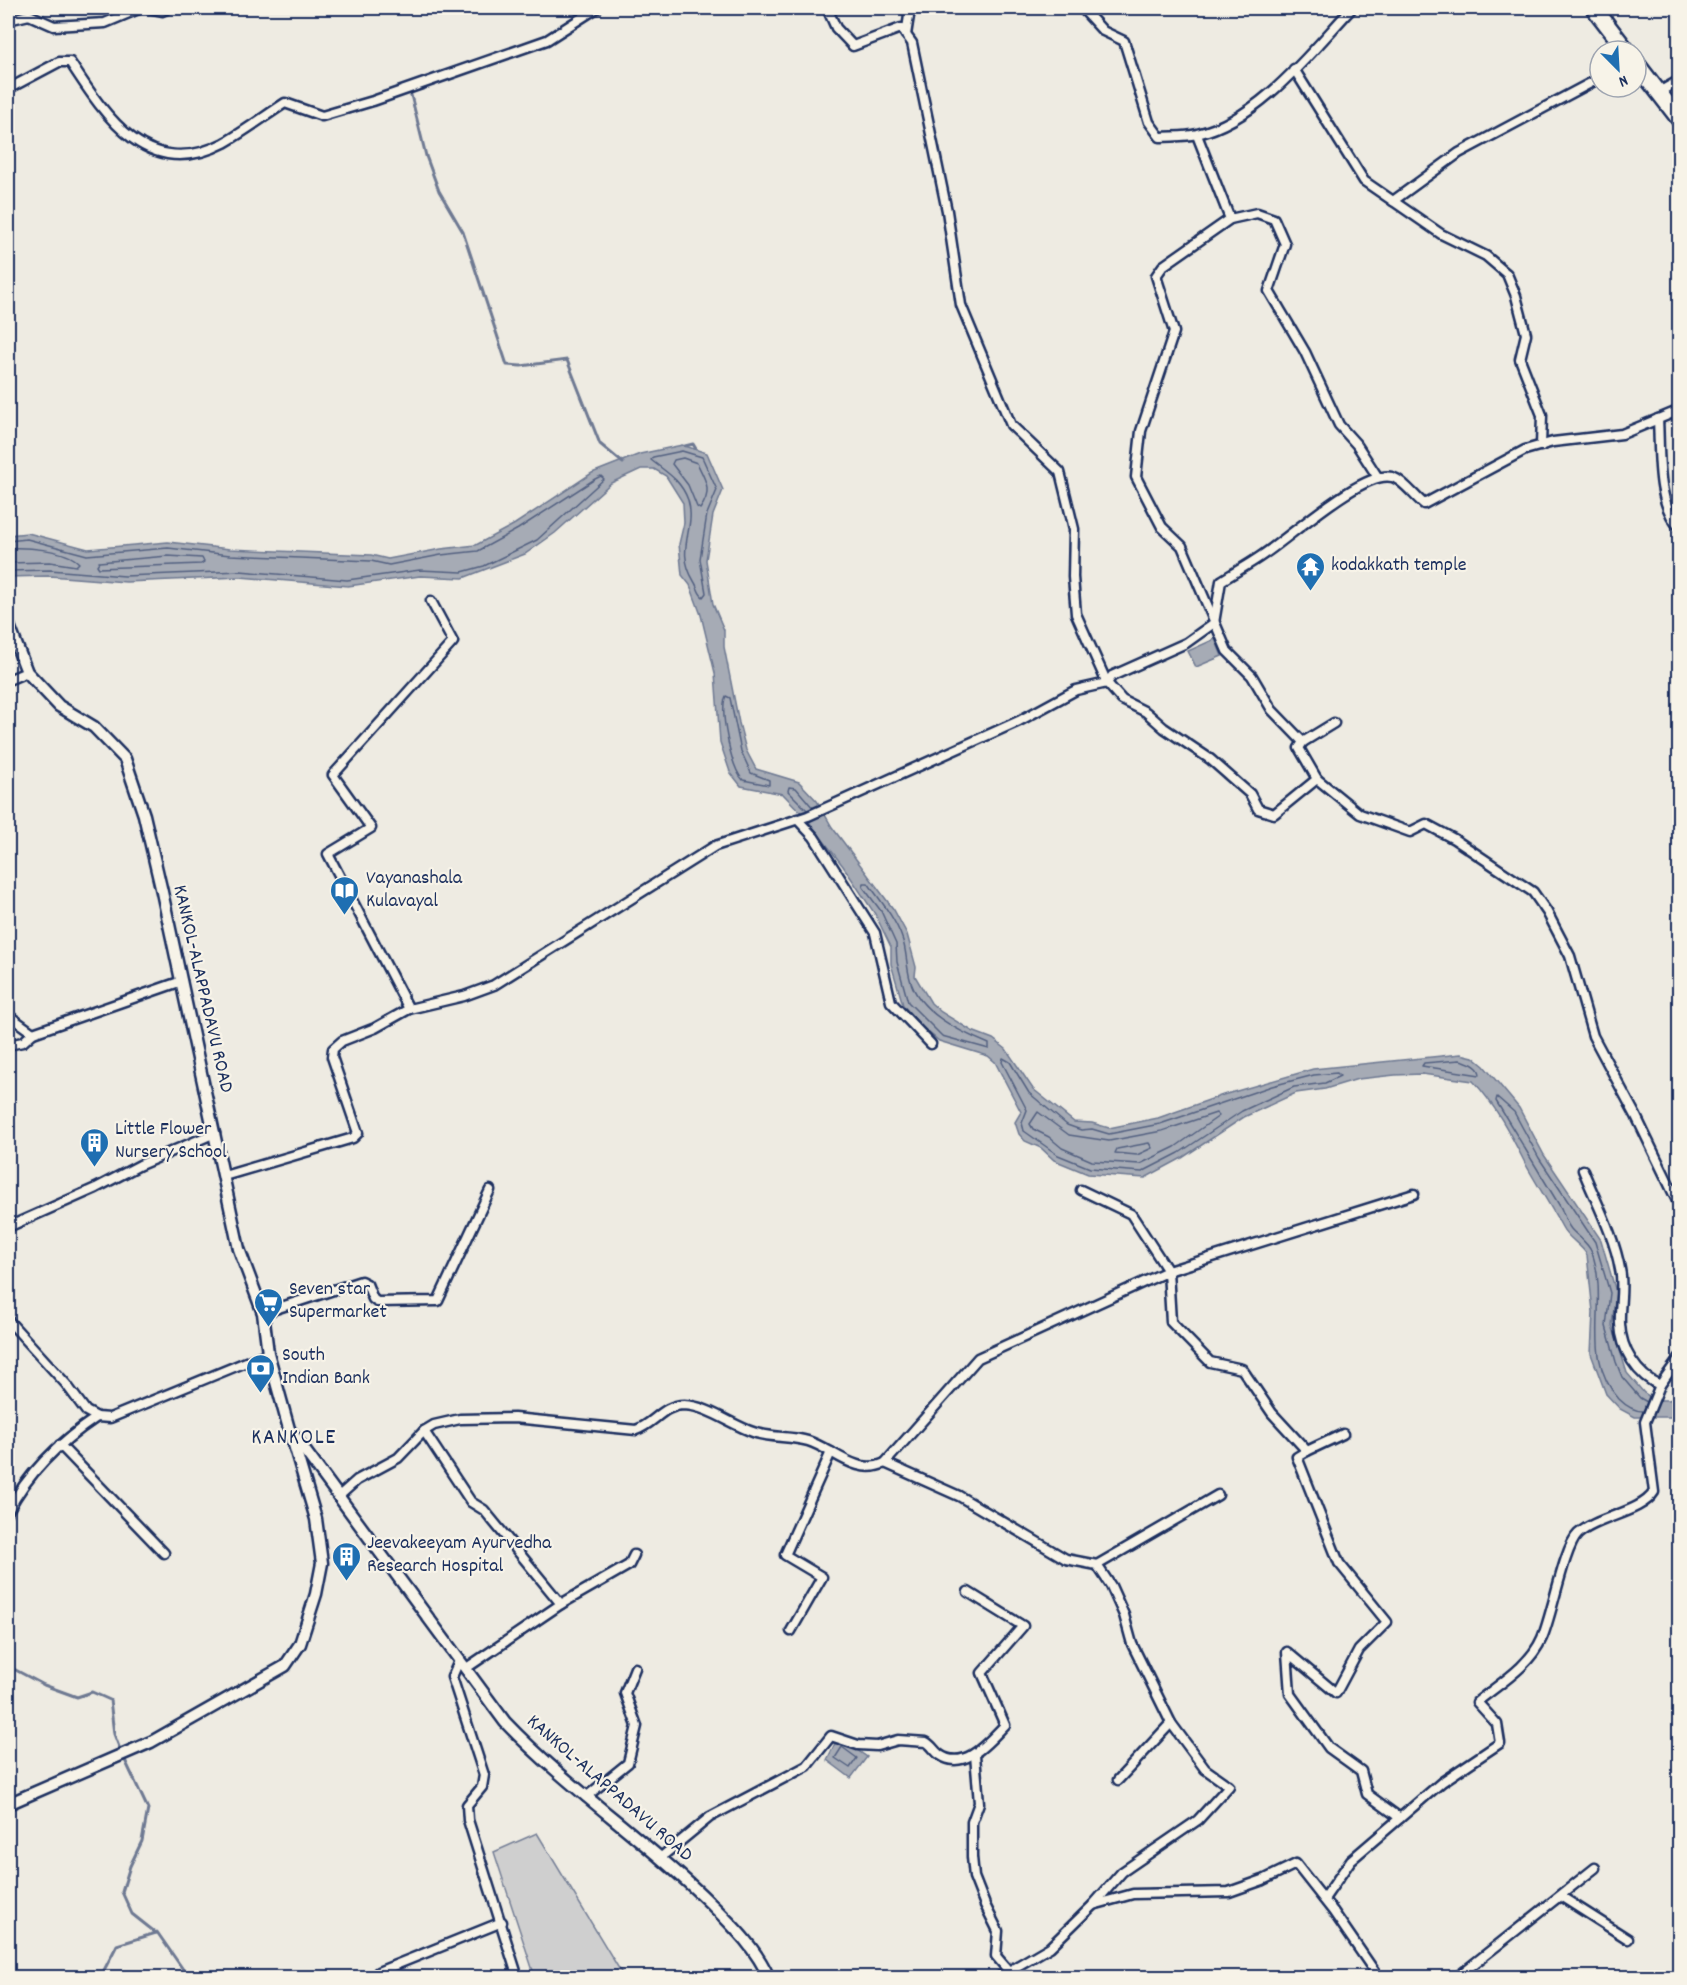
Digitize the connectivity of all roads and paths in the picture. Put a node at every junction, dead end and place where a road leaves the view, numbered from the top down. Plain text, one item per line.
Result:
1 (141, 8) edge
2 (148, 8) edge
3 (169, 8) edge
4 (597, 8) edge
5 (827, 8) edge
6 (907, 8) edge
7 (1082, 8) edge
8 (1352, 8) edge
9 (1594, 8) edge
10 (8, 20) edge
11 (906, 35) junction
12 (1618, 39) edge
13 (1294, 69) junction
14 (1648, 78) edge
15 (1680, 80) edge
16 (1588, 84) edge
17 (8, 89) edge
18 (1659, 92) junction
19 (1680, 120) edge
20 (1197, 135) junction
21 (1393, 201) junction
22 (1230, 219) junction
23 (1680, 410) edge
24 (1658, 419) junction
25 (1541, 446) junction
26 (1377, 476) junction
27 (1680, 528) edge
28 (431, 601) dead end
29 (8, 622) edge
30 (1214, 623) junction
31 (27, 672) junction
32 (8, 680) edge
33 (1107, 683) junction
34 (1334, 723) dead end
35 (1303, 742) junction
36 (1317, 779) junction
37 (797, 819) junction
38 (182, 981) junction
39 (409, 1009) junction
40 (8, 1015) edge
41 (33, 1033) junction
42 (931, 1044) dead end
43 (8, 1045) edge
44 (215, 1133) junction
45 (1583, 1170) dead end
46 (224, 1176) junction
47 (490, 1190) dead end
48 (1081, 1190) dead end
49 (1414, 1194) dead end
50 (1680, 1207) edge
51 (8, 1227) edge
52 (1168, 1271) junction
53 (263, 1313) junction
54 (8, 1320) edge
55 (268, 1353) junction
56 (1680, 1357) edge
57 (1659, 1389) junction
58 (97, 1418) junction
59 (289, 1429) junction
60 (423, 1431) junction
61 (1343, 1434) dead end
62 (60, 1445) junction
63 (1306, 1451) junction
64 (831, 1452) junction
65 (885, 1463) junction
66 (1218, 1496) dead end
67 (338, 1497) junction
68 (8, 1511) edge
69 (164, 1553) dead end
70 (634, 1555) dead end
71 (1097, 1565) junction
72 (968, 1592) dead end
73 (561, 1604) junction
74 (791, 1631) dead end
75 (462, 1665) junction
76 (635, 1668) dead end
77 (1171, 1723) junction
78 (975, 1755) junction
79 (1118, 1780) dead end
80 (586, 1797) junction
81 (8, 1804) edge
82 (1400, 1818) junction
83 (660, 1858) junction
84 (1595, 1869) dead end
85 (1562, 1896) junction
86 (1324, 1899) junction
87 (1093, 1905) junction
88 (502, 1922) junction
89 (1628, 1939) dead end
90 (1008, 1970) junction
91 (378, 1972) dead end
92 (518, 1977) edge
93 (769, 1977) edge
94 (997, 1977) edge
95 (1379, 1977) edge
96 (1456, 1977) edge

1 - 10 street
2 - 3 street
4 - 17 street
5 - 11 street
6 - 11 street
7 - 20 street
8 - 13 street
9 - 12 highway
11 - 33 street
13 - 20 street
13 - 21 street
14 - 18 highway
15 - 18 street
16 - 21 street
18 - 19 highway
20 - 22 street
21 - 25 street
22 - 26 street
22 - 30 street
23 - 24 street
24 - 25 street
24 - 27 street
25 - 26 street
26 - 30 street
28 - 39 street
29 - 31 main road, KANKOL-ALAPPADAVU ROAD
30 - 33 street
30 - 35 street
31 - 32 street
31 - 38 main road, KANKOL-ALAPPADAVU ROAD
33 - 36 street
33 - 37 street
34 - 35 street
35 - 36 street
36 - 50 street
37 - 39 street
37 - 42 street
38 - 41 street
38 - 44 main road, KANKOL-ALAPPADAVU ROAD
39 - 46 street
40 - 41 street
41 - 43 street
44 - 46 main road, KANKOL-ALAPPADAVU ROAD
44 - 51 street
45 - 57 street
46 - 53 main road, KANKOL-ALAPPADAVU ROAD
47 - 53 street
48 - 52 street
49 - 52 street
52 - 63 street
52 - 65 street
53 - 55 main road, KANKOL-ALAPPADAVU ROAD
54 - 58 street
55 - 58 street
55 - 59 main road, KANKOL-ALAPPADAVU ROAD
56 - 57 street
57 - 82 street
58 - 62 street
59 - 67 main road, KANKOL-ALAPPADAVU ROAD
59 - 81 main road
60 - 64 street
60 - 67 street
60 - 73 street
61 - 63 street
62 - 68 street
62 - 69 street
63 - 82 street
64 - 65 street
64 - 74 street
65 - 71 street
66 - 71 street
67 - 75 main road, KANKOL-ALAPPADAVU ROAD
70 - 73 street
71 - 77 street
72 - 78 street
73 - 75 street
75 - 80 main road, KANKOL-ALAPPADAVU ROAD
75 - 88 street
76 - 80 street
77 - 79 street
77 - 87 street
78 - 83 street
78 - 90 street
80 - 83 main road, KANKOL-ALAPPADAVU ROAD
82 - 86 street
83 - 93 main road, KANKOL-ALAPPADAVU ROAD
84 - 85 street
85 - 89 street
85 - 96 street
86 - 87 street
86 - 95 street
87 - 90 street
88 - 91 street
88 - 92 street
90 - 94 street

